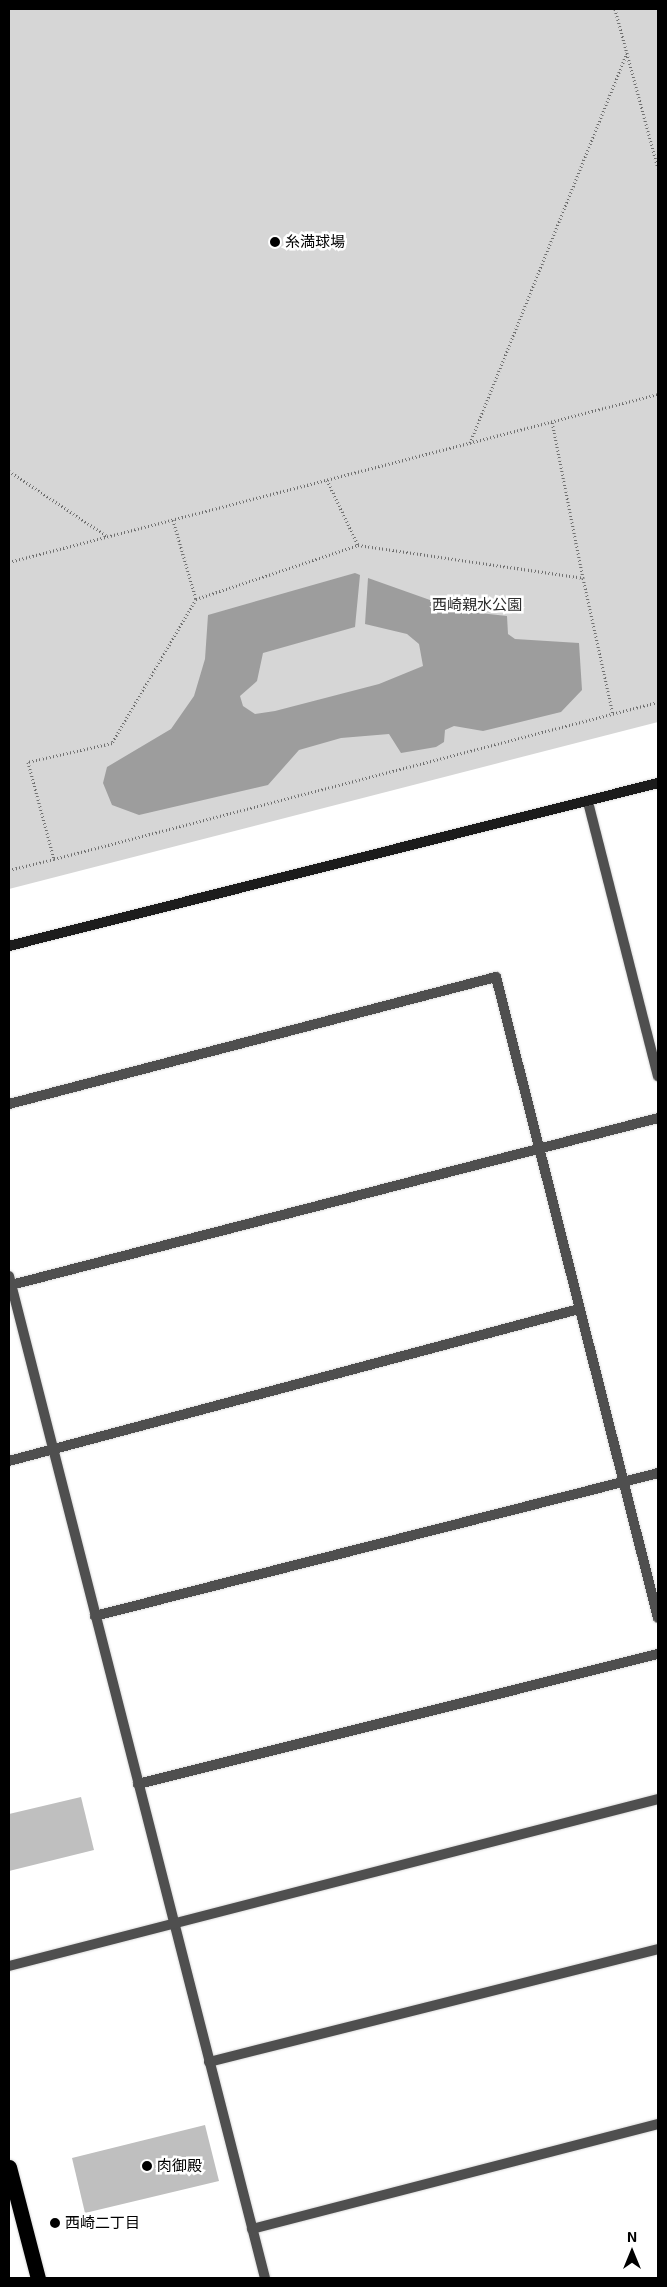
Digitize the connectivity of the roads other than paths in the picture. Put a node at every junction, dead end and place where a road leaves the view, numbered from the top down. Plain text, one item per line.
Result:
1 (658, 783) edge
2 (588, 802) junction
3 (9, 946) edge
4 (658, 1076) edge
5 (9, 1104) edge
6 (658, 1118) edge
7 (538, 1148) junction
8 (10, 1281) edge
9 (579, 1309) junction
10 (52, 1449) junction
11 (9, 1461) edge
12 (658, 1473) edge
13 (626, 1481) junction
14 (95, 1616) junction
15 (658, 1618) edge
16 (658, 1654) edge
17 (138, 1784) junction
18 (658, 1799) edge
19 (174, 1923) junction
20 (658, 1949) edge
21 (9, 1966) edge
22 (209, 2062) junction
23 (658, 2124) edge
24 (9, 2167) edge
25 (252, 2229) junction
26 (38, 2278) edge
27 (265, 2278) edge

1 - 2 street
2 - 3 street
2 - 4 street
5 - 7 street
6 - 7 street
7 - 8 street
7 - 9 street
8 - 10 street
9 - 10 street
9 - 13 street
10 - 11 street
10 - 14 street
12 - 13 street
13 - 14 street
13 - 15 street
14 - 17 street
16 - 17 street
17 - 19 street
18 - 19 street
19 - 21 street
19 - 22 street
20 - 22 street
22 - 25 street
23 - 25 street
24 - 26 highway
25 - 27 street

